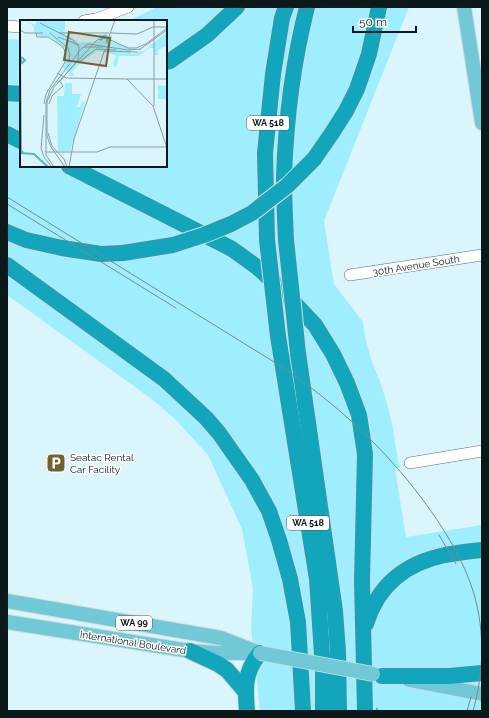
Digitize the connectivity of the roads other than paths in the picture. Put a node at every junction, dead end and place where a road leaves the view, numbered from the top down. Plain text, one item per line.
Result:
1 (128, 7) edge
2 (237, 7) edge
3 (286, 7) edge
4 (307, 7) edge
5 (379, 7) edge
6 (464, 7) edge
7 (88, 20) edge
8 (7, 26) edge
9 (20, 27) edge
10 (167, 61) edge
11 (479, 79) edge
12 (7, 92) edge
13 (20, 94) edge
14 (482, 123) edge
15 (7, 134) edge
16 (20, 140) edge
17 (71, 167) edge
18 (7, 232) edge
19 (482, 254) edge
20 (7, 265) edge
21 (350, 275) dead end
22 (7, 277) edge
23 (131, 355) junction
24 (482, 452) edge
25 (410, 463) dead end
26 (482, 550) edge
27 (482, 559) edge
28 (415, 565) junction
29 (7, 601) edge
30 (7, 622) edge
31 (363, 634) junction
32 (190, 651) junction
33 (260, 653) junction
34 (482, 673) edge
35 (382, 676) junction
36 (245, 691) junction
37 (482, 694) edge
38 (247, 711) edge
39 (303, 711) edge
40 (323, 711) edge
41 (339, 711) edge
42 (365, 711) edge

1 - 7 street
2 - 10 highway
3 - 40 highway, WA 518, bridge
4 - 41 highway, WA 518, bridge
5 - 18 highway, bridge
6 - 11 main road
8 - 9 street
11 - 14 main road
12 - 13 highway
15 - 16 highway
17 - 31 highway
19 - 21 street, 30th Avenue South
20 - 23 highway
22 - 23 highway
23 - 39 highway
24 - 25 street
26 - 28 highway
27 - 28 highway
28 - 31 highway
29 - 33 main road, International Boulevard / WA 99
30 - 32 main road, International Boulevard / WA 99
31 - 42 highway
32 - 33 main road, International Boulevard / WA 99
32 - 36 highway
33 - 35 main road, International Boulevard / WA 99, bridge
33 - 36 highway
34 - 35 highway
35 - 37 main road, International Boulevard / WA 99
36 - 38 highway

